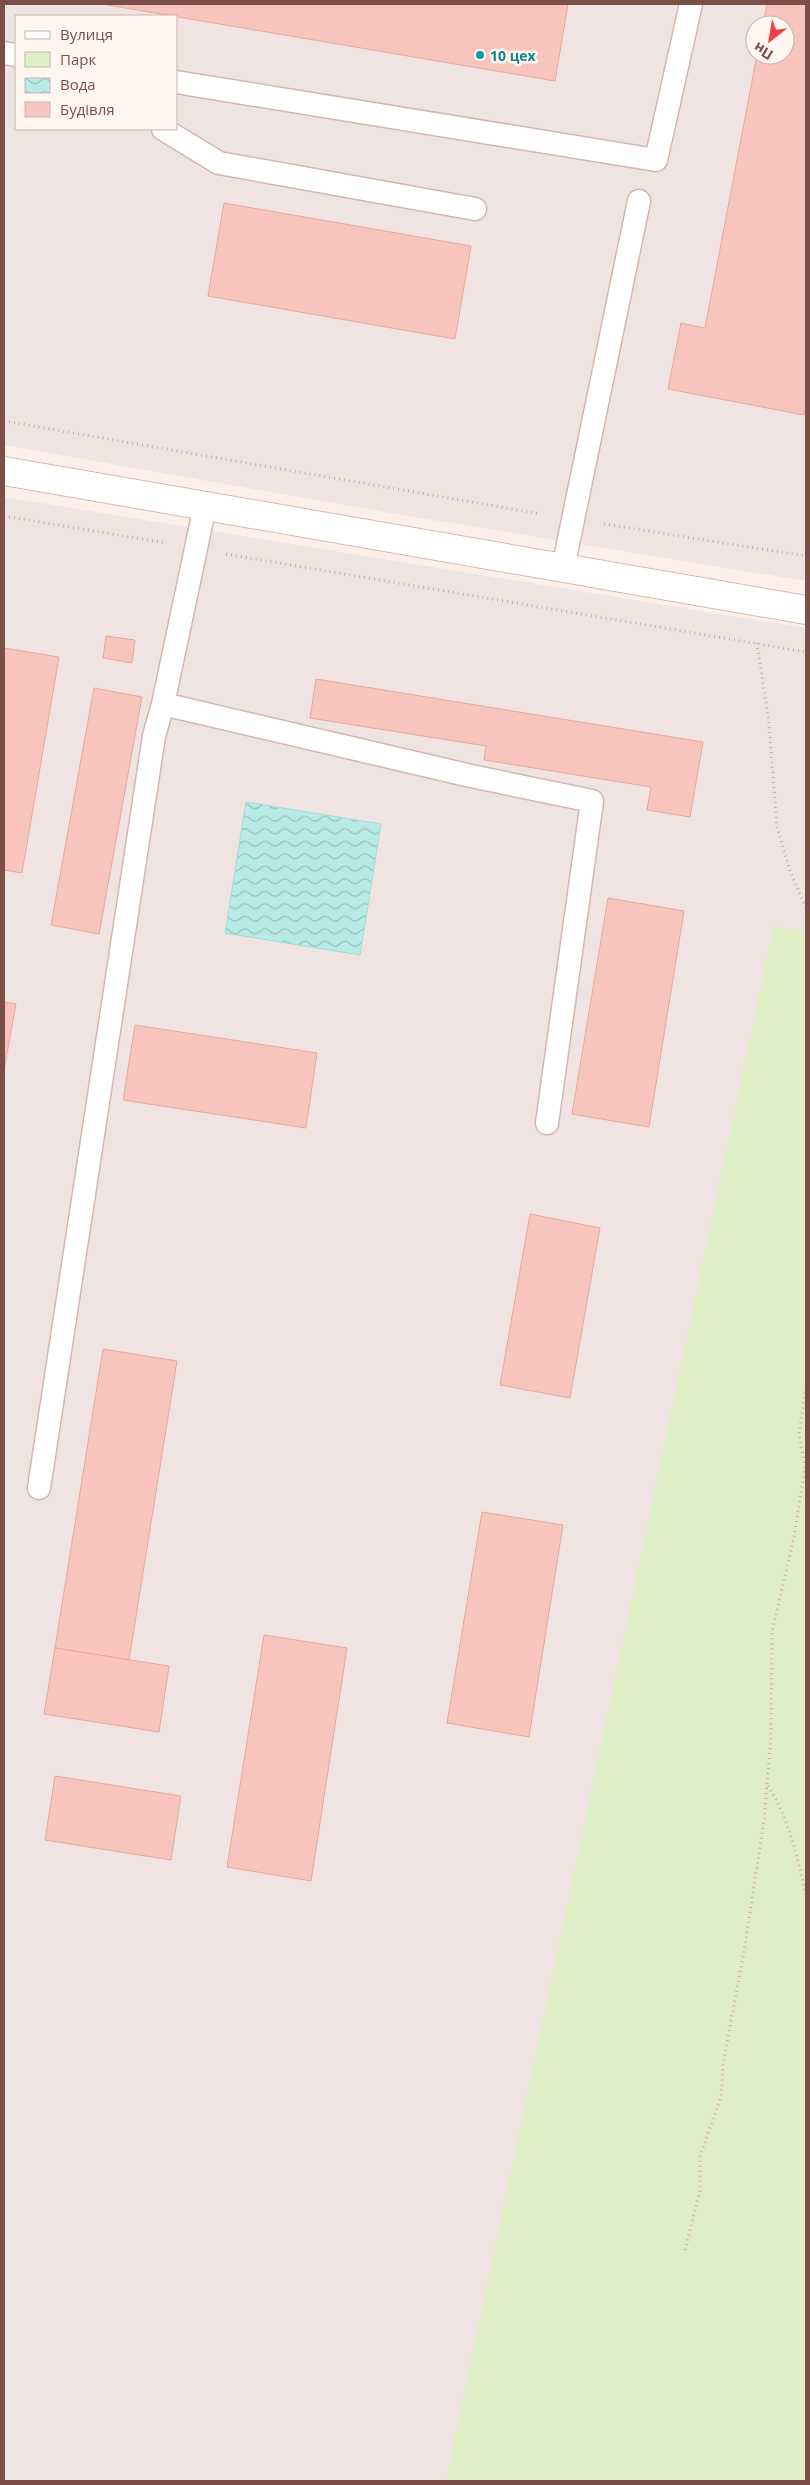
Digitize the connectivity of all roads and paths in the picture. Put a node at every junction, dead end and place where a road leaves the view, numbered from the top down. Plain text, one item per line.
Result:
1 (691, 4) edge
2 (178, 82) edge
3 (165, 130) edge
4 (639, 201) dead end
5 (475, 209) dead end
6 (4, 421) edge
7 (4, 471) edge
8 (205, 506) junction
9 (551, 515) dead end
10 (4, 516) edge
11 (600, 523) dead end
12 (196, 548) junction
13 (806, 556) edge
14 (564, 568) junction
15 (806, 610) edge
16 (757, 643) junction
17 (806, 652) edge
18 (163, 704) junction
19 (806, 908) edge
20 (547, 1123) dead end
21 (806, 1387) edge
22 (39, 1488) dead end
23 (767, 1785) junction
24 (806, 1896) edge
25 (685, 2250) dead end

1 - 2 lane
3 - 5 lane
4 - 14 lane
6 - 9 path
7 - 8 main road
8 - 12 lane
8 - 14 main road
10 - 12 path
11 - 13 path
12 - 16 path
12 - 18 lane
14 - 15 main road
16 - 17 path
16 - 19 path
18 - 20 lane
18 - 22 lane
21 - 23 path
23 - 24 path
23 - 25 path

